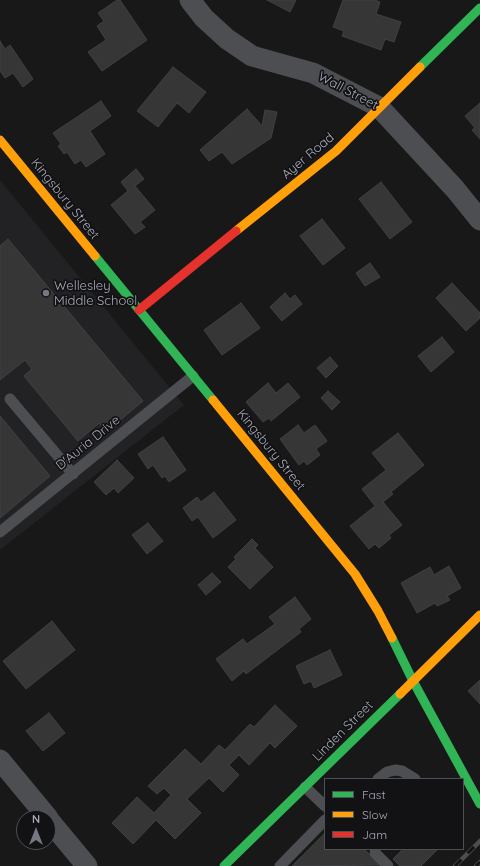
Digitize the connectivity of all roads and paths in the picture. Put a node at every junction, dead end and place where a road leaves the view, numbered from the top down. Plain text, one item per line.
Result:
1 (190, 0) edge
2 (480, 8) edge
3 (379, 107) junction
4 (0, 140) edge
5 (480, 220) edge
6 (139, 310) junction
7 (193, 376) junction
8 (10, 399) dead end
9 (73, 474) junction
10 (0, 532) edge
11 (480, 615) edge
12 (413, 681) junction
13 (0, 760) edge
14 (379, 778) edge
15 (413, 778) edge
16 (305, 787) junction
17 (480, 804) edge
18 (324, 805) edge
19 (41, 810) edge
20 (324, 821) edge
21 (56, 828) edge
22 (375, 850) edge
23 (87, 866) edge
24 (224, 866) edge
25 (280, 866) edge
26 (388, 866) edge

1 - 3 street, Wall Street
2 - 3 main road, Ayer Road
3 - 5 street, Wall Street
3 - 6 main road, Ayer Road
4 - 6 main road, Kingsbury Street
6 - 7 main road, Kingsbury Street
7 - 9 lane, D'Auria Drive
7 - 12 main road, Kingsbury Street
8 - 9 lane
9 - 10 lane, D'Auria Drive
11 - 12 main road, Linden Street
12 - 16 main road, Linden Street
12 - 17 main road, Kingsbury Street
13 - 19 street
14 - 15 lane
16 - 18 lane
16 - 24 main road, Linden Street
20 - 25 lane
21 - 23 street
22 - 26 lane

